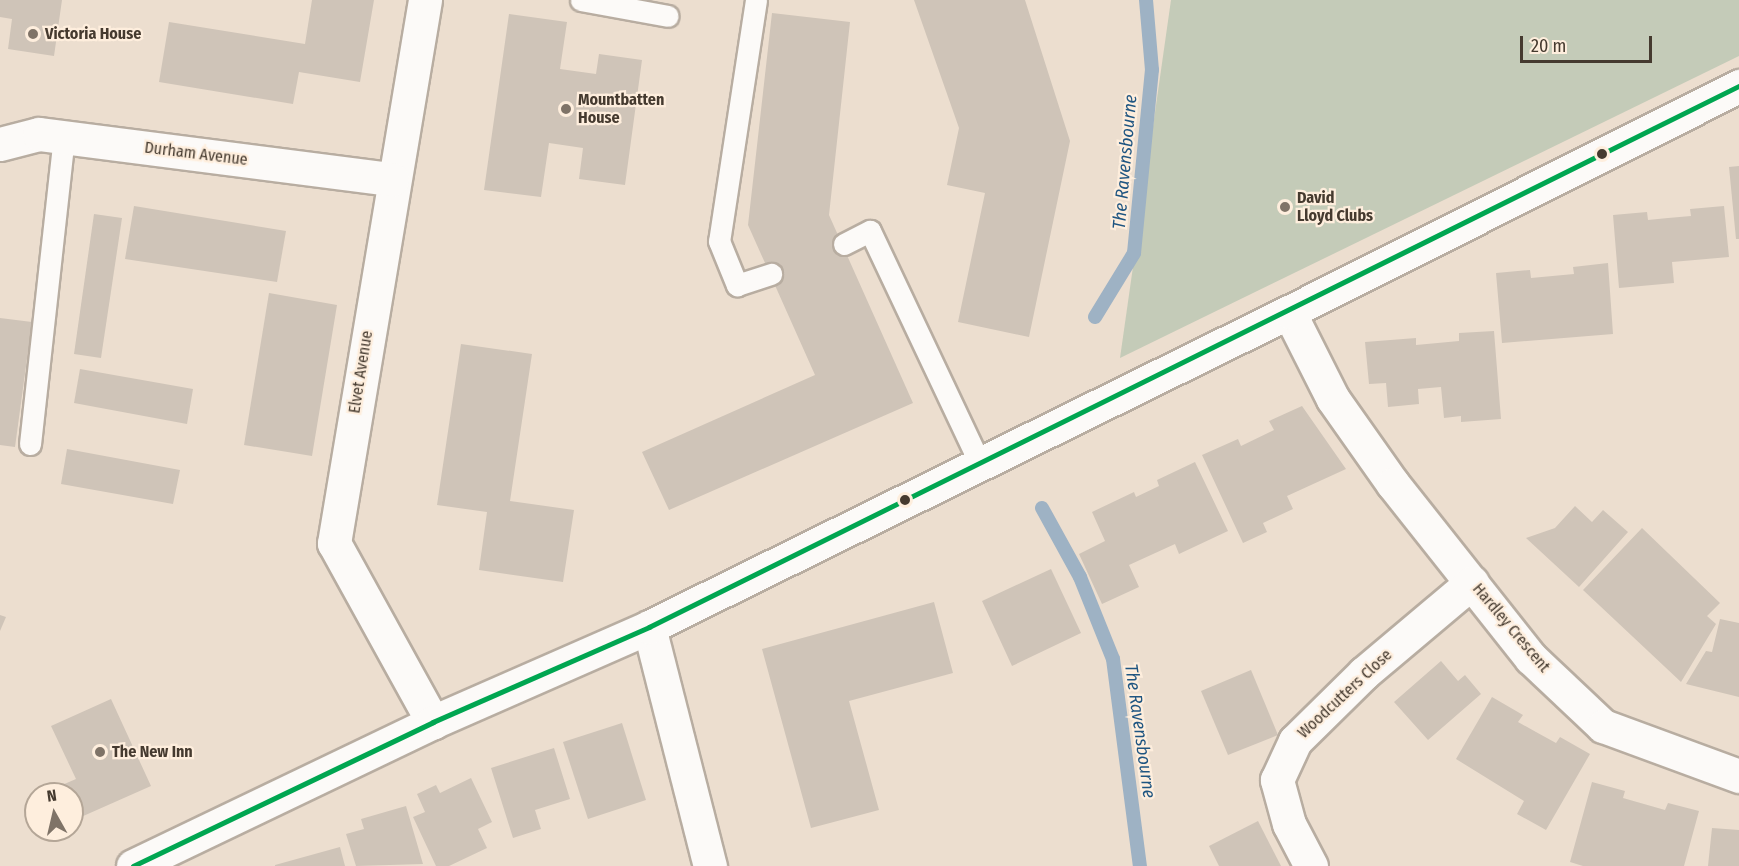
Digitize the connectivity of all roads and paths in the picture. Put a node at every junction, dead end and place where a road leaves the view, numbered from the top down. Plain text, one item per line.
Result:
1 (425, 0) edge
2 (581, 0) edge
3 (756, 0) edge
4 (668, 16) dead end
5 (1739, 86) edge
6 (64, 137) junction
7 (0, 144) edge
8 (392, 179) junction
9 (844, 244) dead end
10 (771, 274) dead end
11 (1289, 312) junction
12 (30, 444) dead end
13 (980, 464) junction
14 (1472, 582) junction
15 (648, 627) junction
16 (434, 722) junction
17 (1739, 776) edge
18 (133, 866) edge
19 (710, 866) edge
20 (1311, 866) edge

1 - 8 street, Elvet Avenue
2 - 4 lane
3 - 10 lane
5 - 11 street
6 - 7 street, Durham Avenue
6 - 8 street, Durham Avenue
6 - 12 lane
8 - 16 street, Elvet Avenue
9 - 13 lane
11 - 13 street
11 - 14 street, Hardley Crescent
13 - 15 street
14 - 17 street, Hardley Crescent
14 - 20 street, Woodcutters Close
15 - 16 street
15 - 19 street
16 - 18 street

